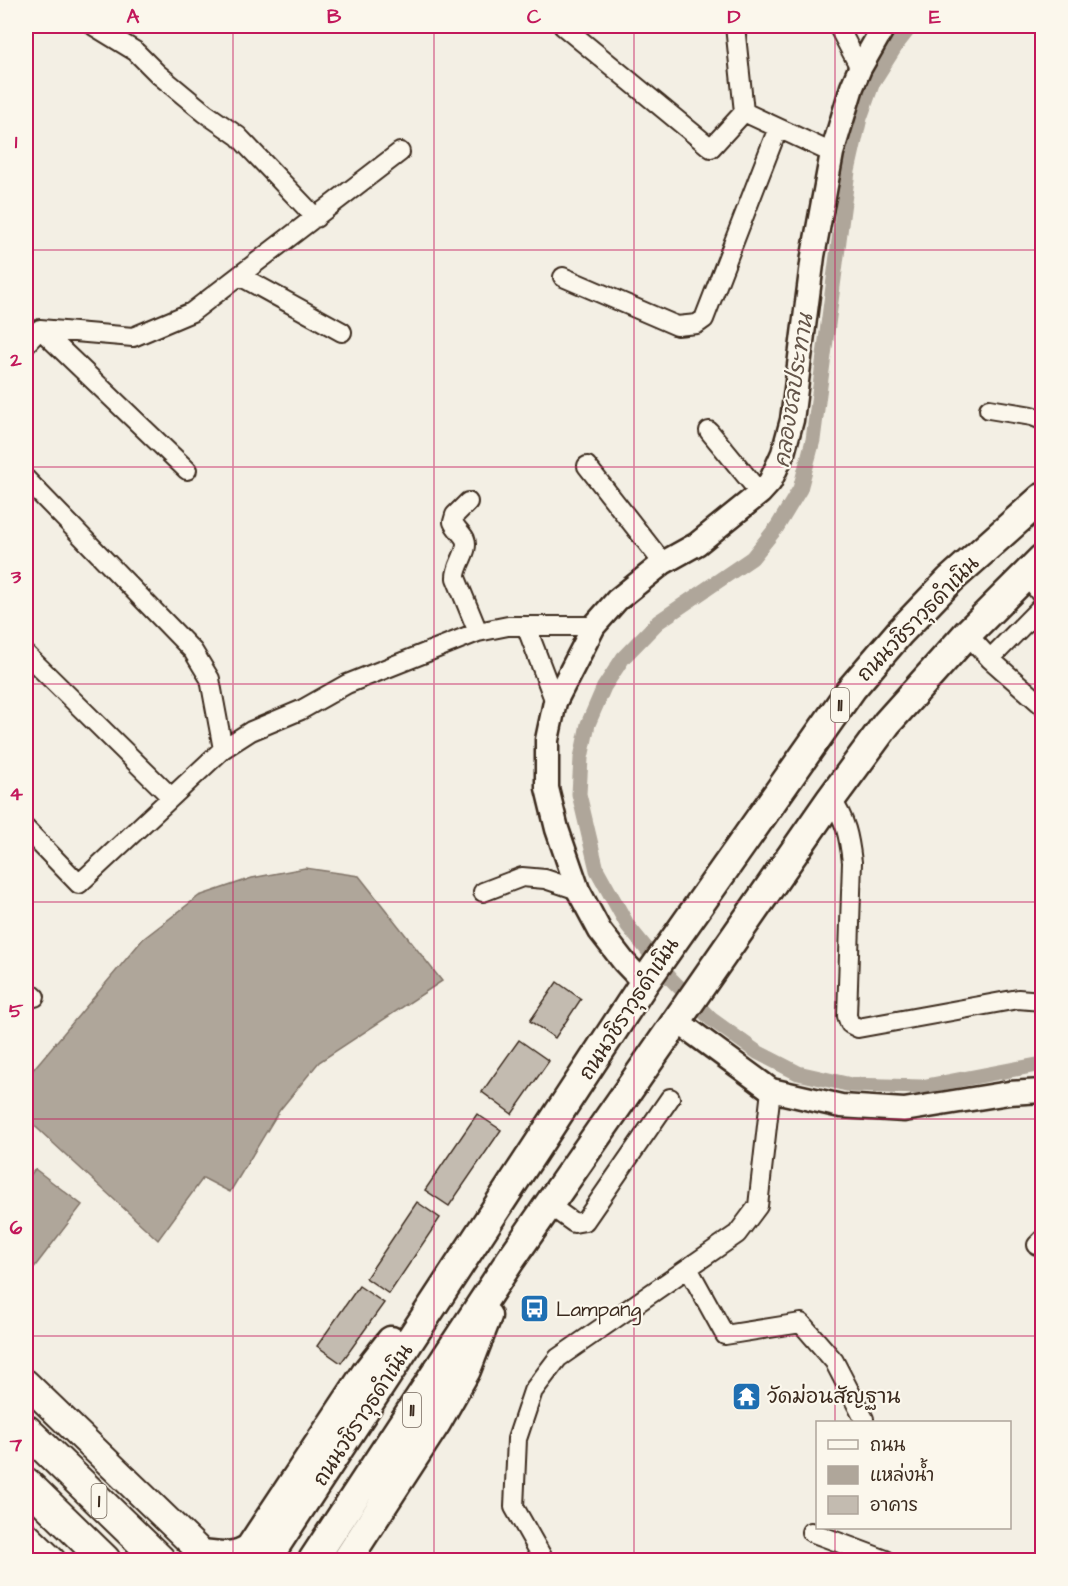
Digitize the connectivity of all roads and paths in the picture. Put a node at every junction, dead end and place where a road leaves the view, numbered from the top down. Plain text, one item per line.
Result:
1 (94, 26) edge
2 (563, 26) edge
3 (735, 26) edge
4 (838, 26) edge
5 (884, 26) edge
6 (860, 68) junction
7 (744, 112) junction
8 (778, 128) junction
9 (400, 152) dead end
10 (832, 153) junction
11 (316, 218) junction
12 (240, 276) junction
13 (563, 276) dead end
14 (40, 329) junction
15 (342, 332) dead end
16 (26, 345) edge
17 (989, 410) dead end
18 (1042, 420) edge
19 (709, 431) dead end
20 (587, 466) dead end
21 (188, 470) dead end
22 (26, 479) edge
23 (760, 493) junction
24 (1042, 498) edge
25 (468, 502) dead end
26 (663, 563) junction
27 (1037, 576) edge
28 (1042, 606) edge
29 (526, 626) junction
30 (594, 626) junction
31 (478, 632) junction
32 (967, 634) junction
33 (26, 654) edge
34 (990, 659) junction
35 (555, 702) junction
36 (1042, 705) edge
37 (223, 749) junction
38 (171, 797) junction
39 (831, 799) junction
40 (26, 829) edge
41 (578, 890) junction
42 (483, 892) dead end
43 (644, 983) junction
44 (1042, 1001) edge
45 (677, 1021) junction
46 (771, 1090) junction
47 (1042, 1091) edge
48 (670, 1098) dead end
49 (549, 1205) junction
50 (480, 1237) junction
51 (510, 1259) junction
52 (688, 1268) junction
53 (26, 1383) edge
54 (864, 1419) dead end
55 (26, 1430) edge
56 (26, 1483) edge
57 (811, 1532) dead end
58 (28, 1543) edge
59 (206, 1557) edge
60 (52, 1560) edge
61 (105, 1560) edge
62 (160, 1560) edge
63 (266, 1560) edge
64 (313, 1560) edge
65 (347, 1560) edge
66 (544, 1560) edge
67 (886, 1560) edge

1 - 11 street
2 - 7 street
3 - 7 street
4 - 6 street
5 - 6 street
6 - 10 street
7 - 8 street
8 - 10 street
8 - 13 street
9 - 11 street
10 - 23 street
11 - 12 street
12 - 14 street
12 - 15 street
14 - 16 street
14 - 21 street
17 - 18 street
19 - 23 street
20 - 26 street
22 - 37 street
23 - 26 street
24 - 43 main road, ถนนวชิราวุธดำเนิน / 11
25 - 31 street
26 - 30 street
27 - 32 main road, ถนนวชิราวุธดำเนิน / 11
28 - 34 street
29 - 30 street
29 - 31 street
29 - 35 street
30 - 35 street
31 - 37 street
32 - 34 street
32 - 39 main road, ถนนวชิราวุธดำเนิน / 11
33 - 38 street
34 - 36 street
35 - 41 street
37 - 38 street
38 - 40 street
39 - 44 street
39 - 45 main road, ถนนวชิราวุธดำเนิน / 11
41 - 42 street
41 - 43 street
43 - 50 main road, ถนนวชิราวุธดำเนิน / 11
45 - 46 street
45 - 49 main road, ถนนวชิราวุธดำเนิน / 11
46 - 47 street
46 - 52 street
48 - 49 street
49 - 51 main road, ถนนวชิราวุธดำเนิน / 11
50 - 51 main road
50 - 59 main road
50 - 63 main road, ถนนวชิราวุธดำเนิน / 11
51 - 64 main road, ถนนวชิราวุธดำเนิน / 11
51 - 65 main road
52 - 54 street
52 - 66 street
53 - 59 main road, 1
55 - 62 highway, 1
56 - 61 highway, 1
57 - 67 street
58 - 60 main road

